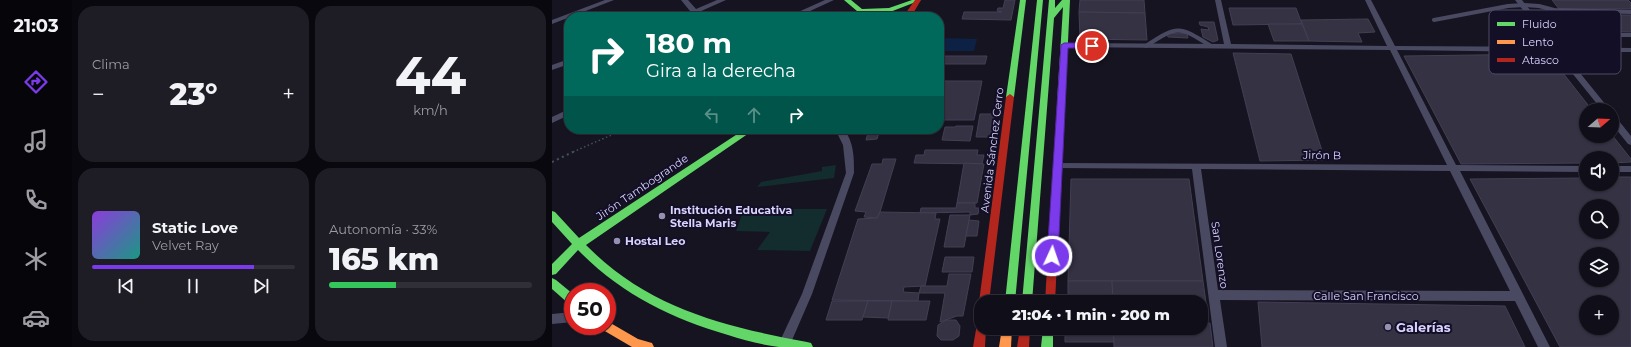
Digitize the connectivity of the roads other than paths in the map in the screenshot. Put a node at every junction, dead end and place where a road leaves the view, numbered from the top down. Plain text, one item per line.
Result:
1 (611, 0) edge
2 (684, 0) edge
3 (723, 0) edge
4 (831, 0) edge
5 (847, 0) edge
6 (918, 0) edge
7 (1022, 0) edge
8 (1040, 0) edge
9 (1052, 0) edge
10 (1066, 0) edge
11 (1218, 0) edge
12 (1368, 0) edge
13 (592, 3) edge
14 (1520, 3) edge
15 (1493, 10) edge
16 (1554, 10) edge
17 (1489, 11) edge
18 (573, 12) edge
19 (695, 12) edge
20 (701, 12) edge
21 (803, 12) edge
22 (862, 12) edge
23 (878, 12) edge
24 (910, 12) edge
25 (1621, 12) edge
26 (1631, 12) edge
27 (564, 16) edge
28 (1050, 18) junction
29 (1434, 20) dead end
30 (552, 22) edge
31 (1064, 45) junction
32 (1146, 46) junction
33 (1212, 47) junction
34 (1228, 47) junction
35 (1392, 48) junction
36 (1489, 49) edge
37 (564, 63) edge
38 (552, 68) edge
39 (1577, 74) edge
40 (1600, 103) edge
41 (564, 114) edge
42 (552, 120) edge
43 (1619, 127) edge
44 (744, 134) edge
45 (843, 134) edge
46 (1631, 142) edge
47 (1058, 164) junction
48 (1196, 166) junction
49 (1453, 168) junction
50 (1579, 169) edge
51 (1619, 169) edge
52 (1631, 169) edge
53 (552, 215) edge
54 (577, 245) junction
55 (552, 271) edge
56 (552, 283) edge
57 (564, 293) edge
58 (985, 295) edge
59 (1011, 295) edge
60 (1028, 295) edge
61 (1050, 295) edge
62 (1214, 295) junction
63 (1518, 296) junction
64 (564, 318) edge
65 (552, 319) edge
66 (616, 331) edge
67 (980, 335) edge
68 (1006, 335) edge
69 (1024, 335) edge
70 (1048, 335) edge
71 (785, 343) junction
72 (648, 347) edge
73 (807, 347) edge
74 (979, 347) edge
75 (1005, 347) edge
76 (1023, 347) edge
77 (1047, 347) edge
78 (1221, 347) edge
79 (1544, 347) edge

1 - 13 street
2 - 19 street
3 - 20 street
4 - 21 street
5 - 22 main road
6 - 23 main road
6 - 24 main road
7 - 58 main road, Avenida Sánchez Cerro
8 - 59 main road
9 - 28 main road
10 - 28 main road
10 - 31 main road
11 - 34 street
12 - 35 street
13 - 18 street
14 - 15 lane
14 - 16 lane
17 - 29 lane
25 - 26 lane
27 - 30 street
28 - 60 main road
31 - 32 street
31 - 47 main road
32 - 33 street
32 - 33 lane
33 - 34 street
34 - 35 street
35 - 36 street
35 - 49 street
37 - 38 street
39 - 40 street
41 - 42 street
43 - 46 street
44 - 54 main road, Jirón Tambogrande
45 - 71 street
47 - 48 street, Jirón B
47 - 61 main road
48 - 49 street, Jirón B
48 - 62 street, San Lorenzo
49 - 50 street, Jirón B
49 - 63 street
51 - 52 street
53 - 54 main road
54 - 55 main road, Jirón Tambogrande
54 - 71 main road
56 - 57 main road
62 - 63 street, Calle San Francisco
62 - 78 street, San Lorenzo
63 - 79 street
64 - 65 street
66 - 72 main road
67 - 74 main road
68 - 75 main road
69 - 76 main road
70 - 77 main road
71 - 73 main road

